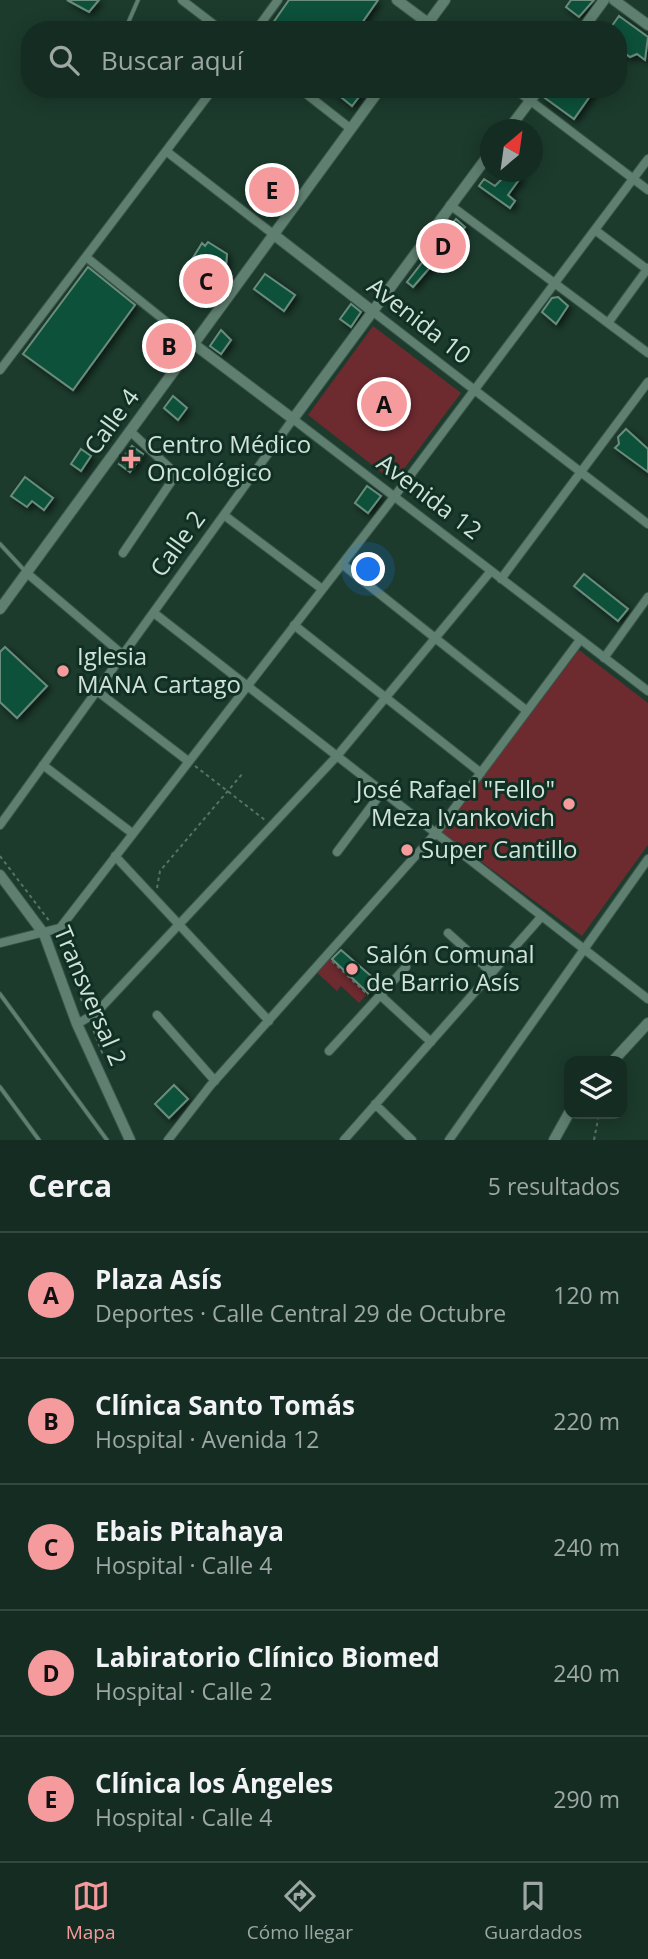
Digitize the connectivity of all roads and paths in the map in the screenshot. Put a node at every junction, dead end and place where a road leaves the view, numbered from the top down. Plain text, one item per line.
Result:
1 (138, 0) edge
2 (182, 0) edge
3 (278, 0) edge
4 (397, 0) edge
5 (445, 0) edge
6 (604, 0) edge
7 (614, 0) edge
8 (129, 21) edge
9 (209, 21) edge
10 (263, 21) edge
11 (421, 21) edge
12 (433, 21) edge
13 (589, 21) edge
14 (648, 25) edge
15 (211, 98) edge
16 (311, 98) edge
17 (373, 98) edge
18 (526, 98) edge
19 (532, 98) edge
20 (530, 101) junction
21 (516, 119) edge
22 (351, 129) junction
23 (166, 151) junction
24 (648, 159) edge
25 (480, 167) edge
26 (633, 178) junction
27 (648, 190) edge
28 (450, 205) junction
29 (594, 230) junction
30 (273, 234) junction
31 (86, 257) junction
32 (648, 269) edge
33 (555, 283) junction
34 (371, 310) junction
35 (608, 323) junction
36 (195, 345) junction
37 (648, 353) edge
38 (0, 370) edge
39 (648, 382) edge
40 (474, 390) junction
41 (293, 419) junction
42 (130, 431) junction
43 (583, 471) junction
44 (394, 497) junction
45 (224, 515) junction
46 (648, 524) edge
47 (0, 544) edge
48 (123, 553) dead end
49 (342, 564) junction
50 (491, 571) junction
51 (28, 574) junction
52 (501, 579) junction
53 (322, 589) junction
54 (648, 597) edge
55 (0, 609) edge
56 (153, 613) junction
57 (294, 625) junction
58 (434, 637) junction
59 (580, 640) junction
60 (122, 654) junction
61 (604, 658) junction
62 (247, 686) junction
63 (97, 691) junction
64 (648, 691) edge
65 (384, 696) junction
66 (527, 711) junction
67 (337, 756) junction
68 (188, 761) junction
69 (43, 765) junction
70 (243, 773) dead end
71 (481, 773) junction
72 (229, 792) junction
73 (382, 792) junction
74 (0, 825) edge
75 (271, 825) junction
76 (132, 833) junction
77 (435, 834) junction
78 (337, 852) dead end
79 (0, 856) edge
80 (115, 856) junction
81 (648, 859) edge
82 (0, 875) edge
83 (157, 900) junction
84 (542, 916) junction
85 (179, 924) junction
86 (49, 933) junction
87 (448, 933) dead end
88 (0, 943) edge
89 (585, 950) junction
90 (64, 956) dead end
91 (327, 956) junction
92 (407, 967) dead end
93 (491, 972) junction
94 (0, 994) edge
95 (377, 998) junction
96 (648, 999) edge
97 (157, 1015) dead end
98 (88, 1018) junction
99 (268, 1021) junction
100 (648, 1023) edge
101 (77, 1024) junction
102 (431, 1042) junction
103 (329, 1051) dead end
104 (618, 1056) edge
105 (105, 1060) dead end
106 (215, 1081) junction
107 (0, 1087) edge
108 (375, 1104) junction
109 (566, 1119) edge
110 (598, 1119) edge
111 (39, 1140) edge
112 (107, 1140) edge
113 (130, 1140) edge
114 (168, 1140) edge
115 (344, 1140) edge
116 (412, 1140) edge
117 (449, 1140) edge
118 (554, 1140) edge
119 (594, 1140) edge

1 - 8 lane
2 - 9 street
3 - 10 street
4 - 11 street
5 - 12 street
6 - 13 street
7 - 14 street
15 - 23 street
16 - 22 street
17 - 22 street, Calle 4
18 - 20 street
19 - 20 street
20 - 21 street
20 - 26 street
22 - 30 street, Calle 4
23 - 30 street, Avenida 10
23 - 31 street
24 - 26 street
25 - 28 street, Calle 2
26 - 27 street
26 - 29 street
28 - 33 street
28 - 34 street, Calle 2
29 - 32 street
29 - 33 street
30 - 34 street, Avenida 10
30 - 36 street, Calle 4
31 - 36 street, Avenida 12
31 - 38 street
32 - 35 street
33 - 35 street
33 - 40 street
34 - 40 street, Avenida 10
34 - 41 street, Calle 2
35 - 37 street
36 - 41 street, Avenida 12
36 - 42 street, Calle 4
39 - 43 street
40 - 43 street, Avenida 10
40 - 44 street
41 - 44 street, Avenida 12
41 - 45 street, Calle 2
42 - 48 street
42 - 51 street, Calle 4
43 - 46 street, Avenida 10
43 - 52 street
44 - 49 street
44 - 50 street, Avenida 12
45 - 53 street
45 - 56 street, Calle 2
47 - 51 lane
49 - 53 street
49 - 58 street
50 - 52 street, Avenida 12
50 - 58 street
51 - 55 street, Calle 4
51 - 60 street
52 - 59 street, Avenida 12
53 - 57 street
54 - 61 street
56 - 60 street, Calle 2
56 - 62 street
57 - 62 street
57 - 65 street
58 - 65 street
58 - 66 street
59 - 61 street, Avenida 12
59 - 66 street
60 - 63 street, Calle 2
61 - 64 street, Avenida 12
62 - 67 street
62 - 68 street
63 - 68 street
63 - 69 street, Calle 2
65 - 67 street
65 - 71 street
66 - 71 street
67 - 73 street
67 - 75 street
68 - 72 path
68 - 76 street
69 - 74 street, Calle 2
69 - 76 street
70 - 72 path
71 - 77 street
72 - 75 path
72 - 83 path
73 - 77 street
73 - 78 street
75 - 85 street
76 - 80 street
77 - 84 street
77 - 91 street
79 - 86 path
80 - 83 street
80 - 86 street
81 - 89 street
82 - 86 street, Transversal 2
83 - 85 street
84 - 89 street
84 - 93 street
85 - 98 street
85 - 99 street
86 - 88 street
86 - 101 street, Transversal 2
87 - 93 street
89 - 96 street
89 - 117 street
90 - 98 path
91 - 95 path
91 - 99 street
92 - 95 street
93 - 102 street
94 - 112 lane
95 - 102 street
95 - 103 street
97 - 106 street
98 - 101 street
98 - 105 path
99 - 106 street
100 - 104 street
101 - 113 street, Transversal 2
102 - 108 street
106 - 114 street
107 - 111 lane
108 - 115 street
108 - 116 street
109 - 118 street
110 - 119 path

